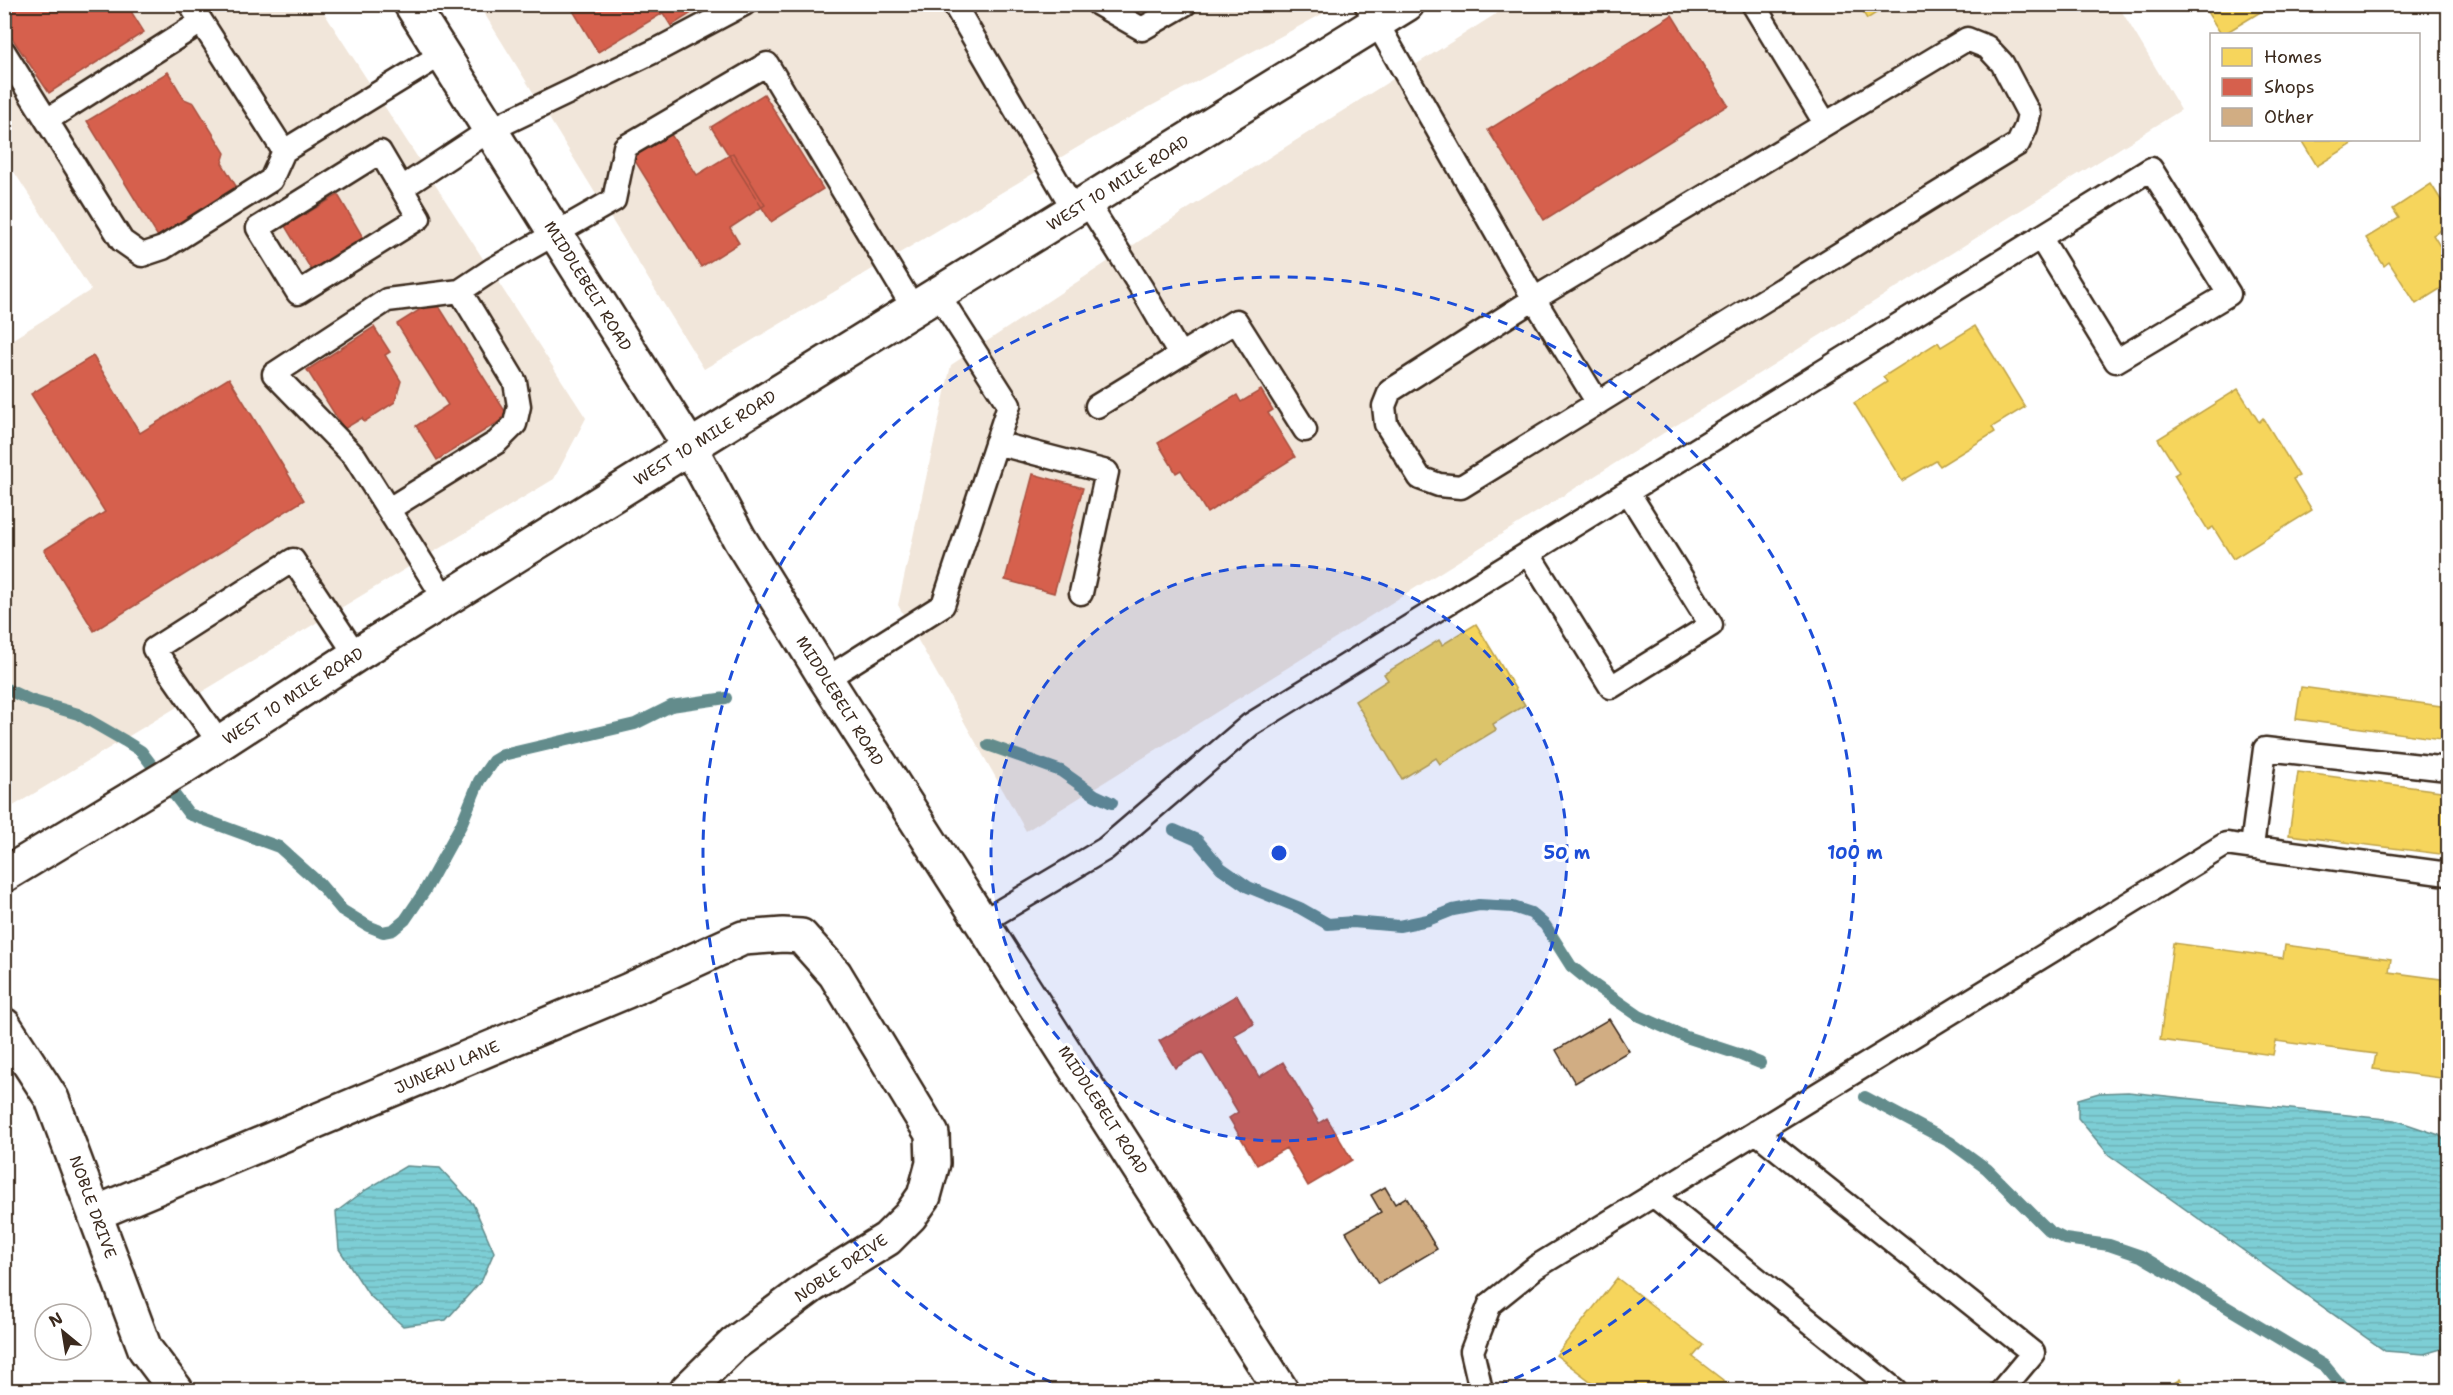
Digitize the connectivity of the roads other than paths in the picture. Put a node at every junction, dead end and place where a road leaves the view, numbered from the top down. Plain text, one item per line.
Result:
1 (411, 4) edge
2 (744, 4) edge
3 (954, 4) edge
4 (1098, 4) edge
5 (1185, 4) edge
6 (1407, 4) edge
7 (1753, 4) edge
8 (196, 13) edge
9 (1371, 14) edge
10 (4, 52) edge
11 (442, 54) junction
12 (47, 120) junction
13 (1825, 123) junction
14 (490, 130) junction
15 (284, 151) junction
16 (402, 188) junction
17 (1080, 206) junction
18 (556, 235) junction
19 (2040, 237) junction
20 (460, 291) junction
21 (1534, 299) junction
22 (926, 301) junction
23 (1180, 355) junction
24 (1598, 403) junction
25 (1097, 406) dead end
26 (1305, 430) dead end
27 (996, 443) junction
28 (690, 447) junction
29 (1628, 492) junction
30 (389, 509) junction
31 (1528, 553) junction
32 (1082, 593) dead end
33 (445, 599) junction
34 (356, 655) junction
35 (826, 679) junction
36 (220, 744) junction
37 (2448, 768) edge
38 (2252, 846) junction
39 (2448, 874) edge
40 (4, 875) edge
41 (982, 922) junction
42 (801, 936) joint
43 (4, 1025) edge
44 (1756, 1132) junction
45 (1653, 1195) junction
46 (96, 1213) junction
47 (176, 1390) edge
48 (687, 1390) edge
49 (1281, 1390) edge
50 (1481, 1390) edge
51 (1895, 1390) edge
52 (2002, 1390) edge

1 - 11 street, MIDDLEBELT ROAD
2 - 14 lane
3 - 17 lane
4 - 5 lane
6 - 9 street, WEST 10 MILE ROAD
7 - 13 lane
8 - 12 lane
8 - 15 lane
9 - 17 street, WEST 10 MILE ROAD
9 - 21 lane
10 - 12 lane
11 - 14 street, MIDDLEBELT ROAD
11 - 15 lane
12 - 15 lane
13 - 21 lane
13 - 24 lane
14 - 16 lane
14 - 18 street, MIDDLEBELT ROAD
16 - 16 lane
17 - 22 street, WEST 10 MILE ROAD
17 - 23 lane
18 - 20 lane
18 - 22 lane
18 - 28 street, MIDDLEBELT ROAD
19 - 19 lane
19 - 29 lane
20 - 30 lane
20 - 30 lane
21 - 24 lane
21 - 24 lane
22 - 27 lane
22 - 28 street, WEST 10 MILE ROAD
23 - 25 lane
23 - 26 lane
27 - 32 lane
27 - 35 lane
28 - 33 street, WEST 10 MILE ROAD
28 - 35 street, MIDDLEBELT ROAD
29 - 31 lane
29 - 31 lane
30 - 33 lane
31 - 41 lane
33 - 34 street, WEST 10 MILE ROAD
34 - 36 street, WEST 10 MILE ROAD
34 - 36 lane
35 - 41 street, MIDDLEBELT ROAD
36 - 40 street, WEST 10 MILE ROAD
37 - 38 lane
38 - 39 lane
38 - 44 lane
41 - 49 street, MIDDLEBELT ROAD
42 - 46 street, JUNEAU LANE
42 - 48 street, NOBLE DRIVE
43 - 46 street, NOBLE DRIVE
44 - 45 lane
44 - 52 lane
45 - 50 lane
45 - 51 lane
46 - 47 street, NOBLE DRIVE

